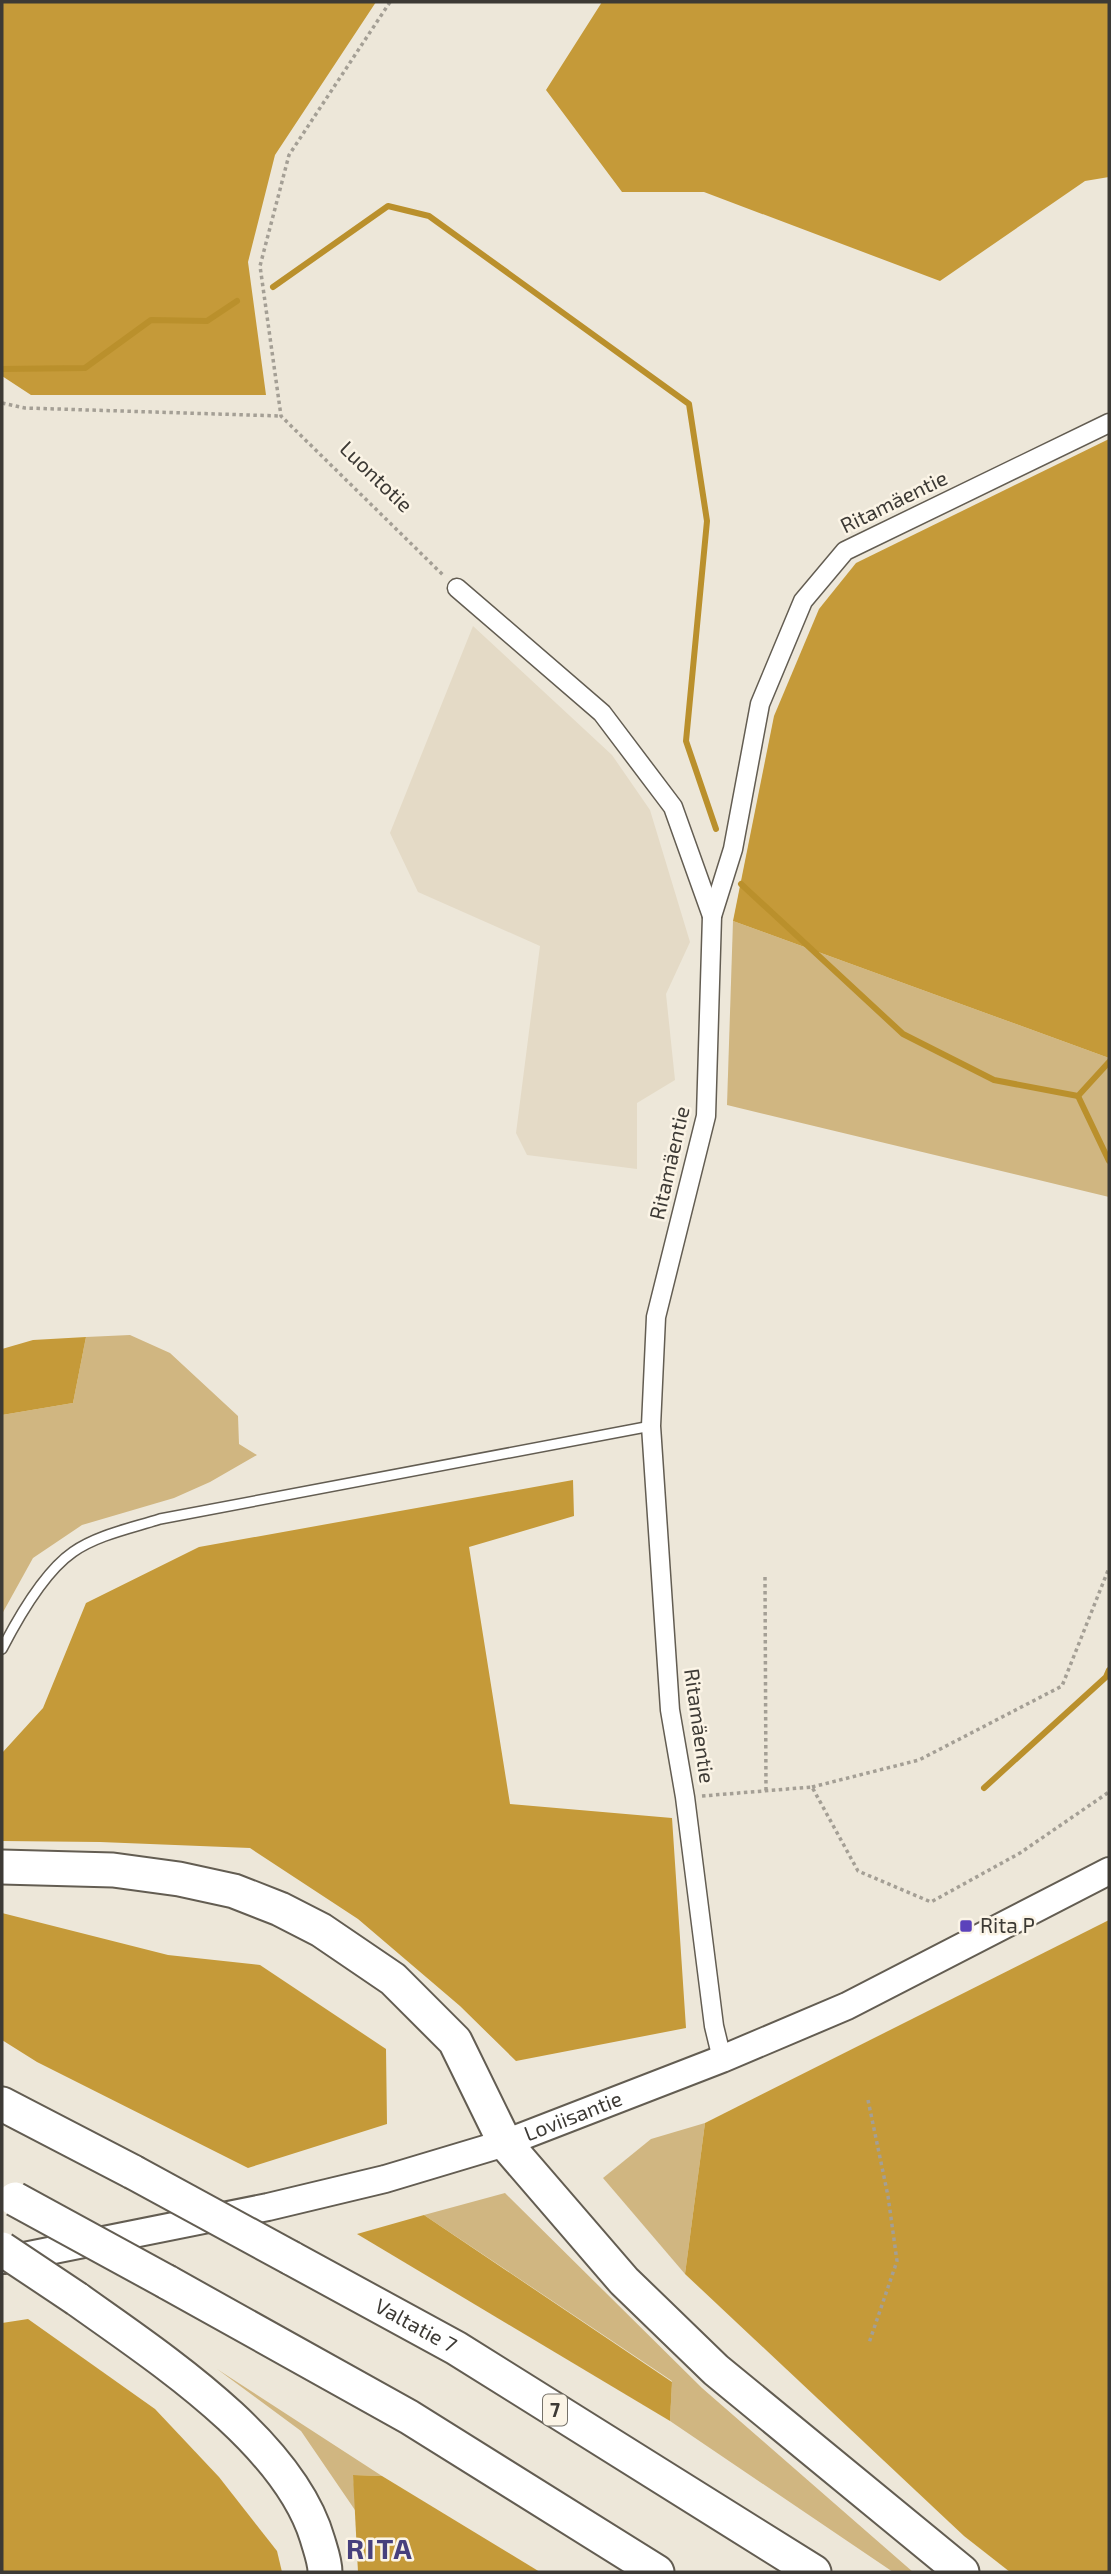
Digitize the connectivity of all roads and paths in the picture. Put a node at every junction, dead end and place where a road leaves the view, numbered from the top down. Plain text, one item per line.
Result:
1 (390, 2) edge
2 (2, 403) edge
3 (281, 415) junction
4 (1109, 423) edge
5 (457, 588) joint
6 (712, 916) junction
7 (651, 1426) junction
8 (1109, 1568) edge
9 (765, 1577) dead end
10 (2, 1649) edge
11 (812, 1787) junction
12 (766, 1791) junction
13 (1109, 1792) edge
14 (685, 1797) junction
15 (2, 1867) edge
16 (1109, 1871) edge
17 (722, 2059) junction
18 (868, 2100) dead end
19 (2, 2104) edge
20 (505, 2143) junction
21 (8, 2196) edge
22 (2, 2249) edge
23 (2, 2260) edge
24 (869, 2343) dead end
25 (326, 2572) edge
26 (657, 2572) edge
27 (814, 2572) edge
28 (962, 2572) edge

1 - 3 path
2 - 3 path
3 - 5 path, Luontotie
4 - 6 street, Ritamäentie
5 - 6 street
6 - 7 street, Ritamäentie
7 - 10 lane
7 - 14 street, Ritamäentie
8 - 11 path
9 - 12 path
11 - 12 path
11 - 13 path
12 - 14 path
14 - 17 street, Ritamäentie
15 - 20 highway
16 - 17 main road, Loviisantie
17 - 20 main road, Loviisantie
18 - 24 path
19 - 27 highway, Valtatie 7 / 7, bridge
20 - 23 main road, Loviisantie
20 - 28 highway
21 - 26 highway, bridge
22 - 25 highway, bridge

